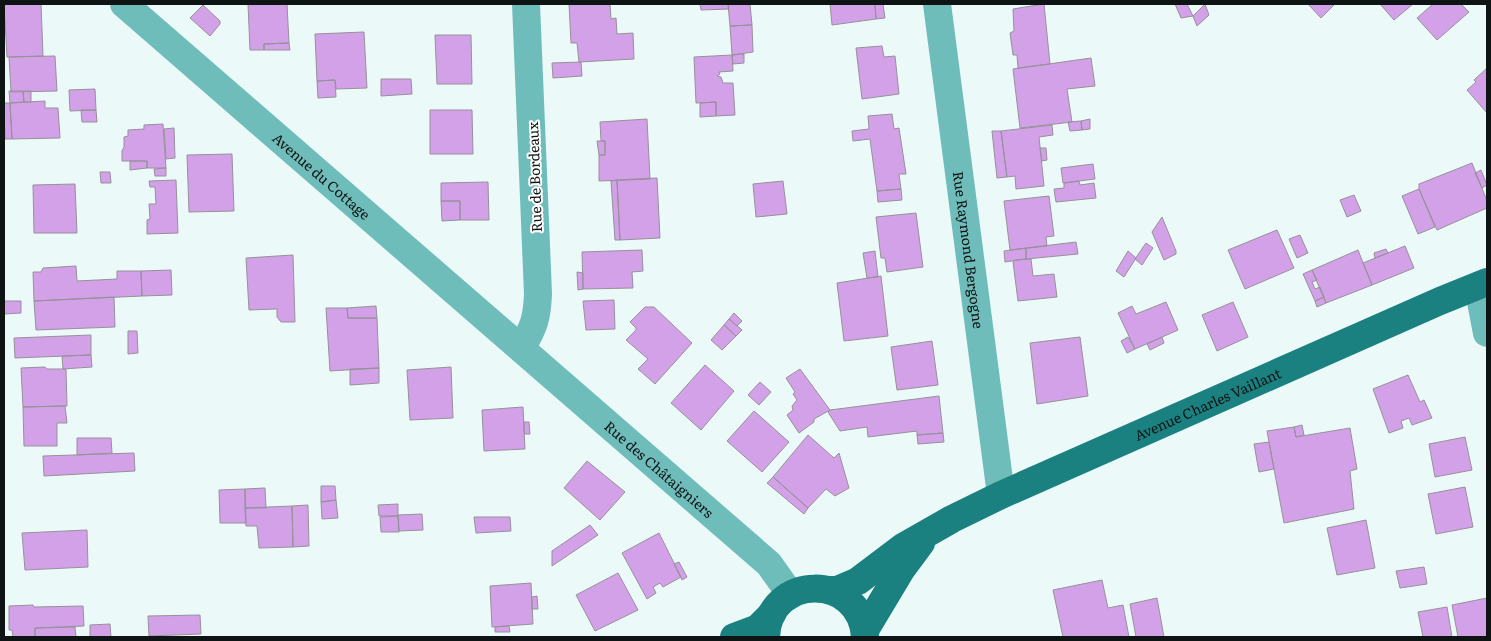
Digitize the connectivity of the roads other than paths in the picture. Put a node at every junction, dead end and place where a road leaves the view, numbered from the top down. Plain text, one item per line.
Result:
1 (124, 4) edge
2 (526, 4) edge
3 (937, 4) edge
4 (1483, 284) edge
5 (1487, 333) edge
6 (522, 347) junction
7 (1001, 495) junction
8 (931, 531) junction
9 (829, 590) junction
10 (791, 595) junction
11 (769, 626) edge
12 (865, 633) edge
13 (734, 637) edge

1 - 6 street, Avenue du Cottage
2 - 6 street, Rue de Bordeaux
3 - 7 street, Rue Raymond Bergogne
4 - 5 street
4 - 7 main road, Avenue Charles Vaillant
6 - 10 street, Rue des Châtaigniers
7 - 8 main road, Avenue Charles Vaillant
8 - 9 main road, Avenue Charles Vaillant
8 - 12 main road, Avenue Charles Vaillant
9 - 10 main road
9 - 12 main road
10 - 11 main road
11 - 13 main road

